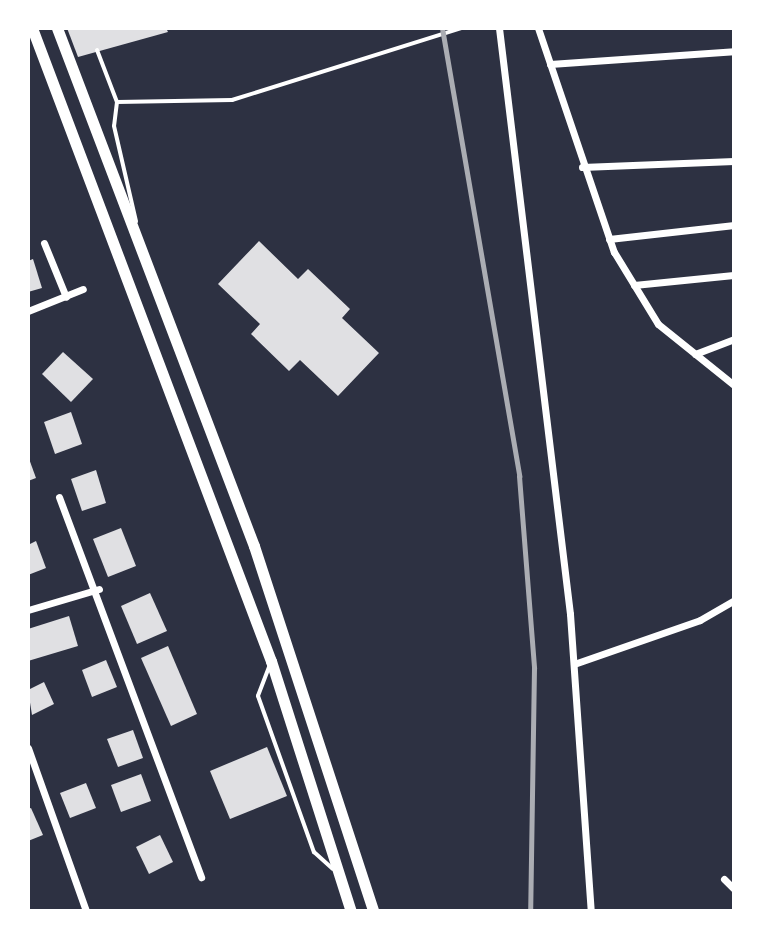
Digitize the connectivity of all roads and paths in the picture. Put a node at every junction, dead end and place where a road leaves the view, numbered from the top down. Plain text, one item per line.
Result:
1 (32, 28) edge
2 (57, 28) edge
3 (462, 28) edge
4 (499, 28) edge
5 (538, 28) edge
6 (97, 50) dead end
7 (734, 51) edge
8 (550, 64) junction
9 (117, 102) junction
10 (734, 161) edge
11 (582, 167) junction
12 (734, 225) edge
13 (609, 239) junction
14 (44, 243) dead end
15 (734, 275) edge
16 (150, 282) junction
17 (634, 285) junction
18 (83, 289) dead end
19 (66, 297) junction
20 (28, 311) edge
21 (734, 339) edge
22 (695, 354) junction
23 (734, 385) edge
24 (59, 497) dead end
25 (99, 589) junction
26 (734, 600) edge
27 (28, 610) edge
28 (271, 661) junction
29 (574, 664) junction
30 (28, 748) edge
31 (201, 877) dead end
32 (343, 878) junction
33 (724, 879) dead end
34 (734, 889) edge
35 (86, 911) edge
36 (351, 911) edge
37 (373, 911) edge
38 (591, 911) edge

1 - 28 main road
2 - 16 main road
3 - 9 lane
4 - 29 street
5 - 8 street
6 - 9 lane
7 - 8 street
8 - 11 street
9 - 16 lane
10 - 11 street
11 - 13 street
12 - 13 street
13 - 17 street
14 - 19 street
15 - 17 street
16 - 37 main road
17 - 22 street
18 - 19 street
19 - 20 street
21 - 22 street
22 - 23 street
24 - 25 street
25 - 27 street
25 - 31 street
26 - 29 street
28 - 32 main road
28 - 32 lane
29 - 38 street
30 - 35 street
32 - 36 main road
33 - 34 street

